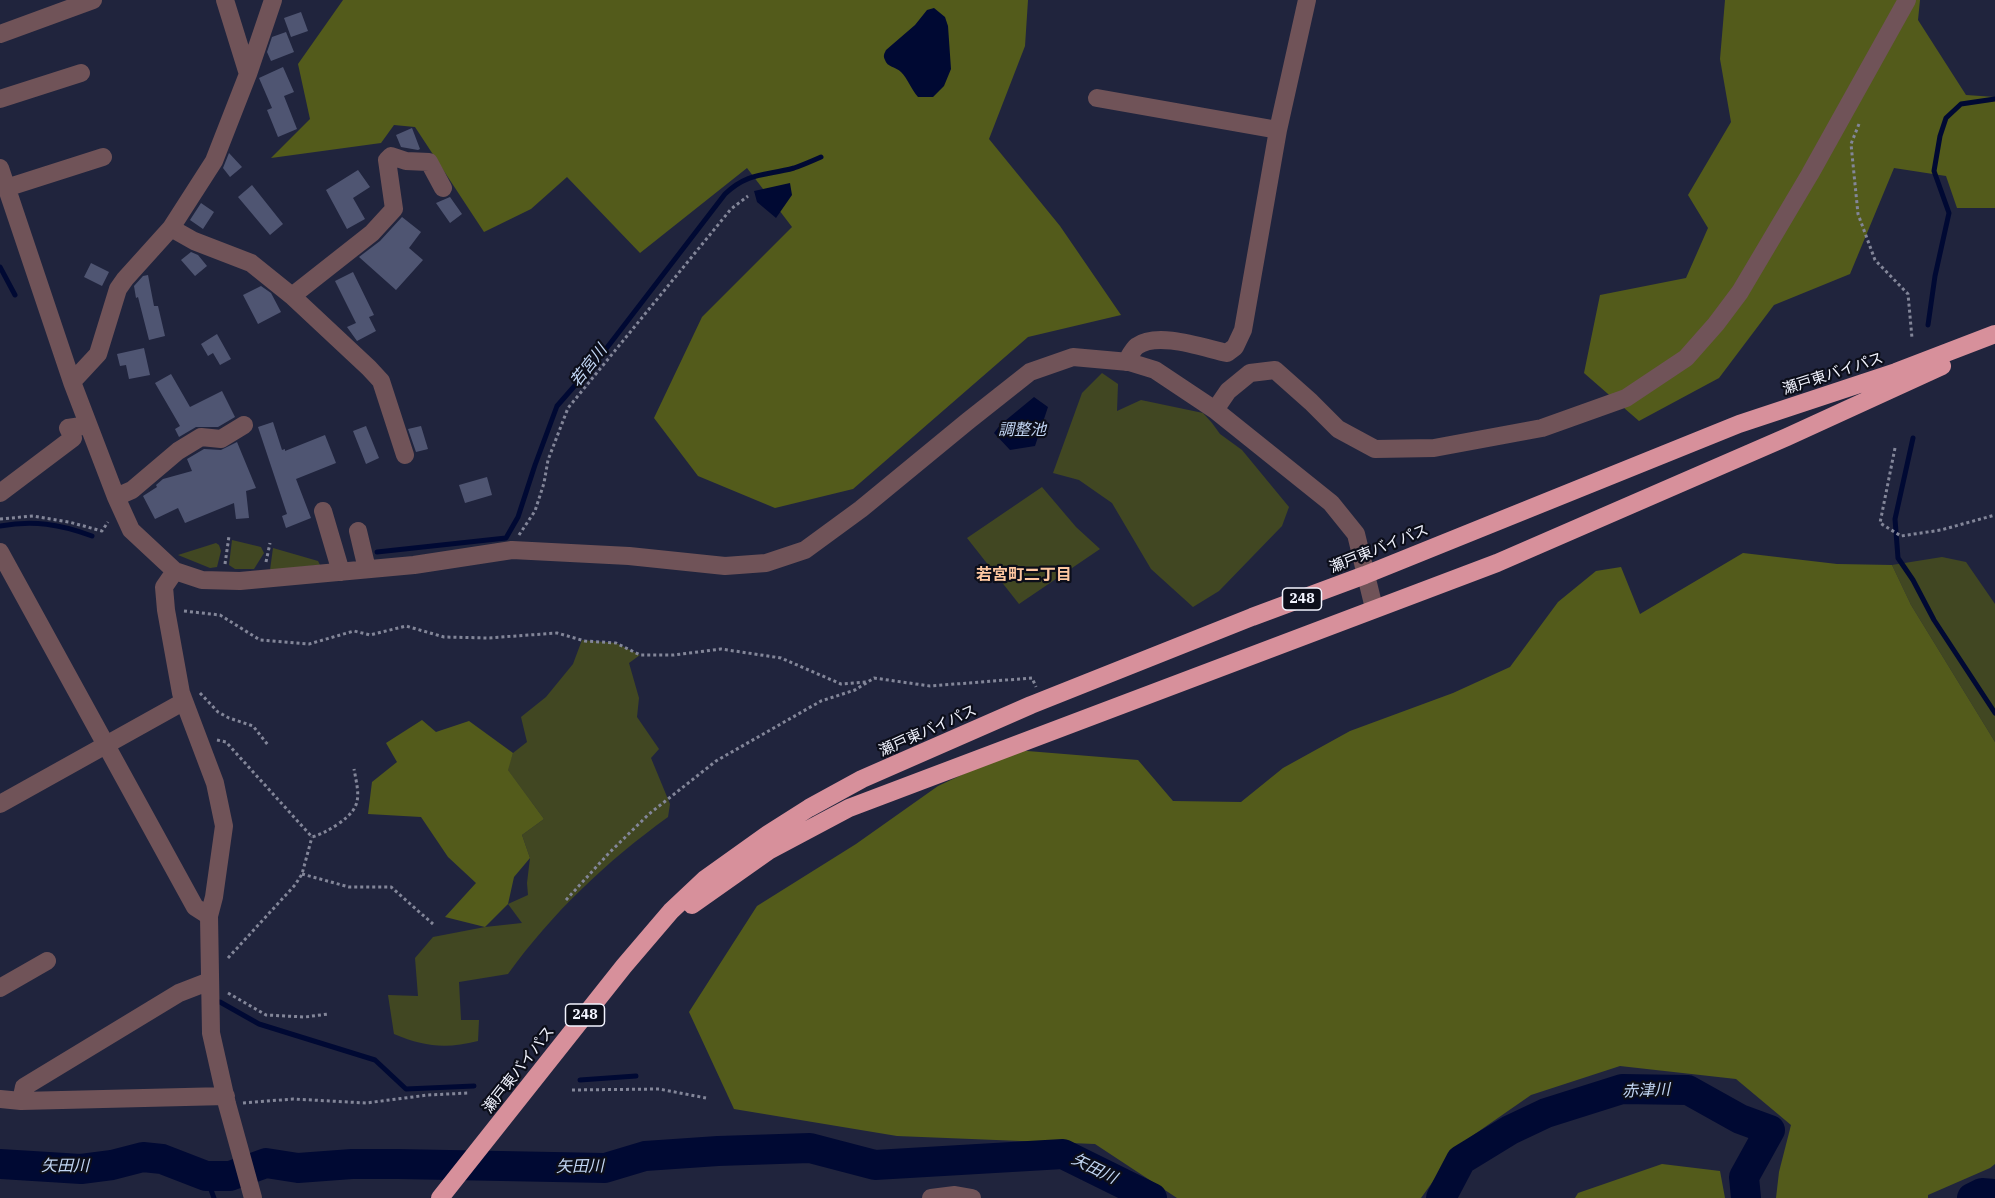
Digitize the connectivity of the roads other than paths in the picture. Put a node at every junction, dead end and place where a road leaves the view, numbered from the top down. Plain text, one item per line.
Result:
1 (93, 0) edge
2 (225, 0) edge
3 (273, 0) edge
4 (1307, 0) edge
5 (1907, 0) edge
6 (0, 34) edge
7 (81, 72) dead end
8 (248, 74) junction
9 (1097, 98) dead end
10 (0, 99) edge
11 (1278, 130) junction
12 (103, 157) dead end
13 (0, 168) edge
14 (6, 188) junction
15 (443, 188) dead end
16 (171, 228) junction
17 (292, 296) junction
18 (1995, 334) edge
19 (1995, 346) edge
20 (1126, 362) junction
21 (72, 382) junction
22 (1215, 410) junction
23 (88, 425) junction
24 (244, 425) dead end
25 (405, 455) dead end
26 (0, 493) edge
27 (116, 497) junction
28 (323, 511) dead end
29 (358, 531) dead end
30 (0, 552) edge
31 (367, 569) junction
32 (175, 571) junction
33 (341, 572) junction
34 (1365, 575) junction
35 (1374, 608) junction
36 (183, 702) junction
37 (106, 746) junction
38 (0, 804) edge
39 (209, 916) junction
40 (650, 937) junction
41 (47, 961) dead end
42 (209, 974) junction
43 (0, 988) edge
44 (0, 1099) edge
45 (227, 1100) junction
46 (21, 1101) junction
47 (253, 1198) edge
48 (440, 1198) edge
49 (931, 1198) edge
50 (972, 1198) edge

1 - 6 street
2 - 8 street
3 - 8 street
4 - 11 street
5 - 22 street
7 - 10 street
8 - 16 street
9 - 11 street
11 - 20 street
12 - 14 street
13 - 14 street
14 - 21 street
15 - 17 street
16 - 17 street
16 - 21 street
17 - 25 street
18 - 34 highway, 瀬戸東バイパス / 248
19 - 35 highway, 瀬戸東バイパス / 248
20 - 22 street
20 - 31 street
21 - 23 street
22 - 34 street
23 - 26 street
23 - 27 street
24 - 27 street
27 - 32 street
28 - 33 street
29 - 31 street
30 - 37 street
31 - 33 street
32 - 33 street
32 - 36 street
34 - 35 street
34 - 40 highway, 瀬戸東バイパス / 248
35 - 40 highway, 瀬戸東バイパス / 248
36 - 37 street
36 - 39 street
37 - 38 street
37 - 39 street
39 - 42 street
40 - 48 highway, 瀬戸東バイパス / 248
41 - 43 street
42 - 45 street
42 - 46 street
44 - 46 street
45 - 46 street
45 - 47 street
49 - 50 street

